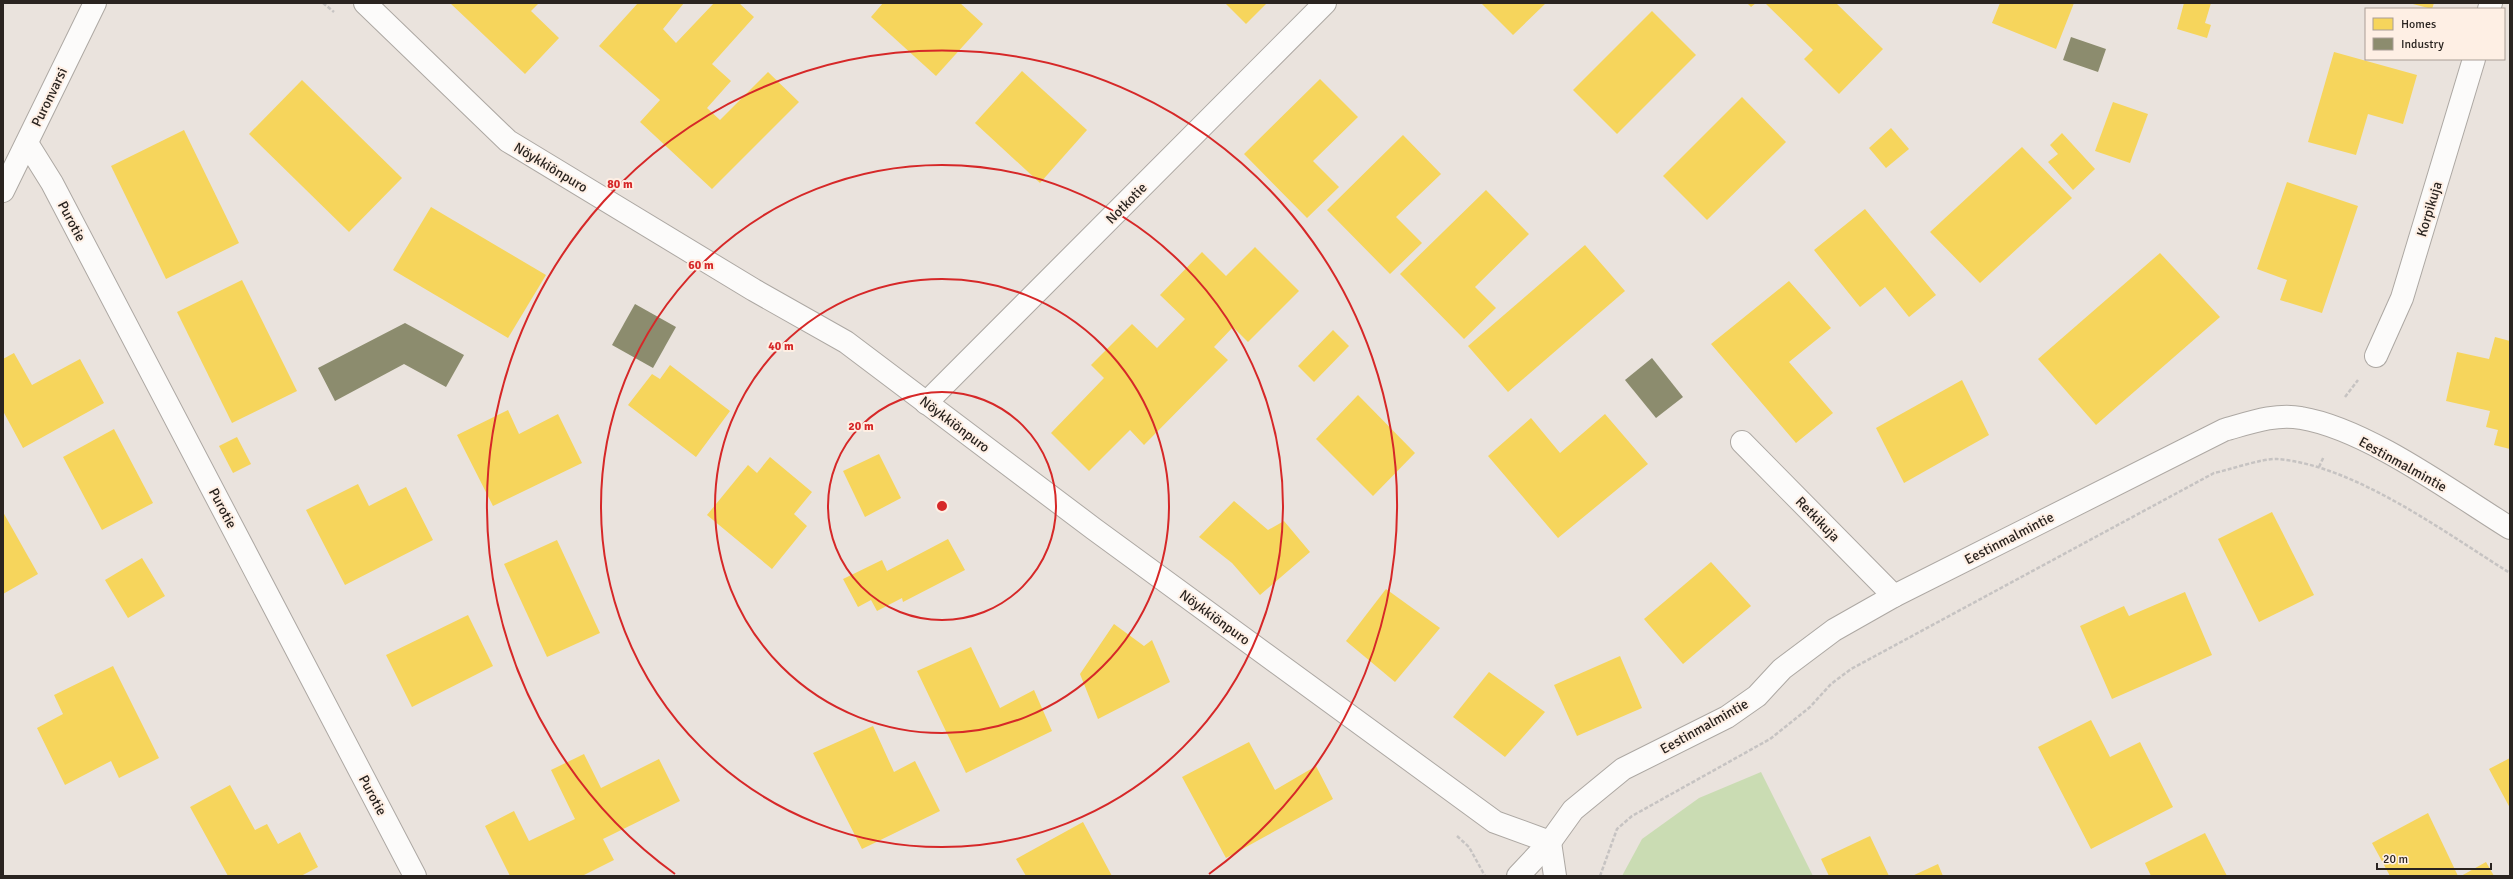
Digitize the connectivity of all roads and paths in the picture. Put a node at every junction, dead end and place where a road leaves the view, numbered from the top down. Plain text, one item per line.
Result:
1 (95, 3) edge
2 (323, 3) edge
3 (365, 3) edge
4 (1325, 3) edge
5 (338, 15) dead end
6 (2474, 60) edge
7 (27, 143) junction
8 (3, 191) edge
9 (2376, 356) dead end
10 (926, 403) junction
11 (1742, 442) dead end
12 (2510, 528) edge
13 (2510, 573) edge
14 (1894, 596) junction
15 (1453, 832) dead end
16 (1550, 842) junction
17 (415, 876) edge
18 (1485, 876) edge
19 (1518, 876) edge
20 (1555, 876) edge
21 (1600, 876) edge

1 - 7 street, Puronvarsi
2 - 5 path
3 - 10 street, Nöykkiönpuro
4 - 10 street, Notkotie
6 - 9 street, Korpikuja
7 - 8 street, Puronvarsi
7 - 17 street, Purotie
10 - 16 street, Nöykkiönpuro
11 - 14 street, Retkikuja
12 - 14 street, Eestinmalmintie
13 - 21 path
14 - 16 street, Eestinmalmintie
15 - 18 path
16 - 19 street, Eestinmalmintie
16 - 20 street

